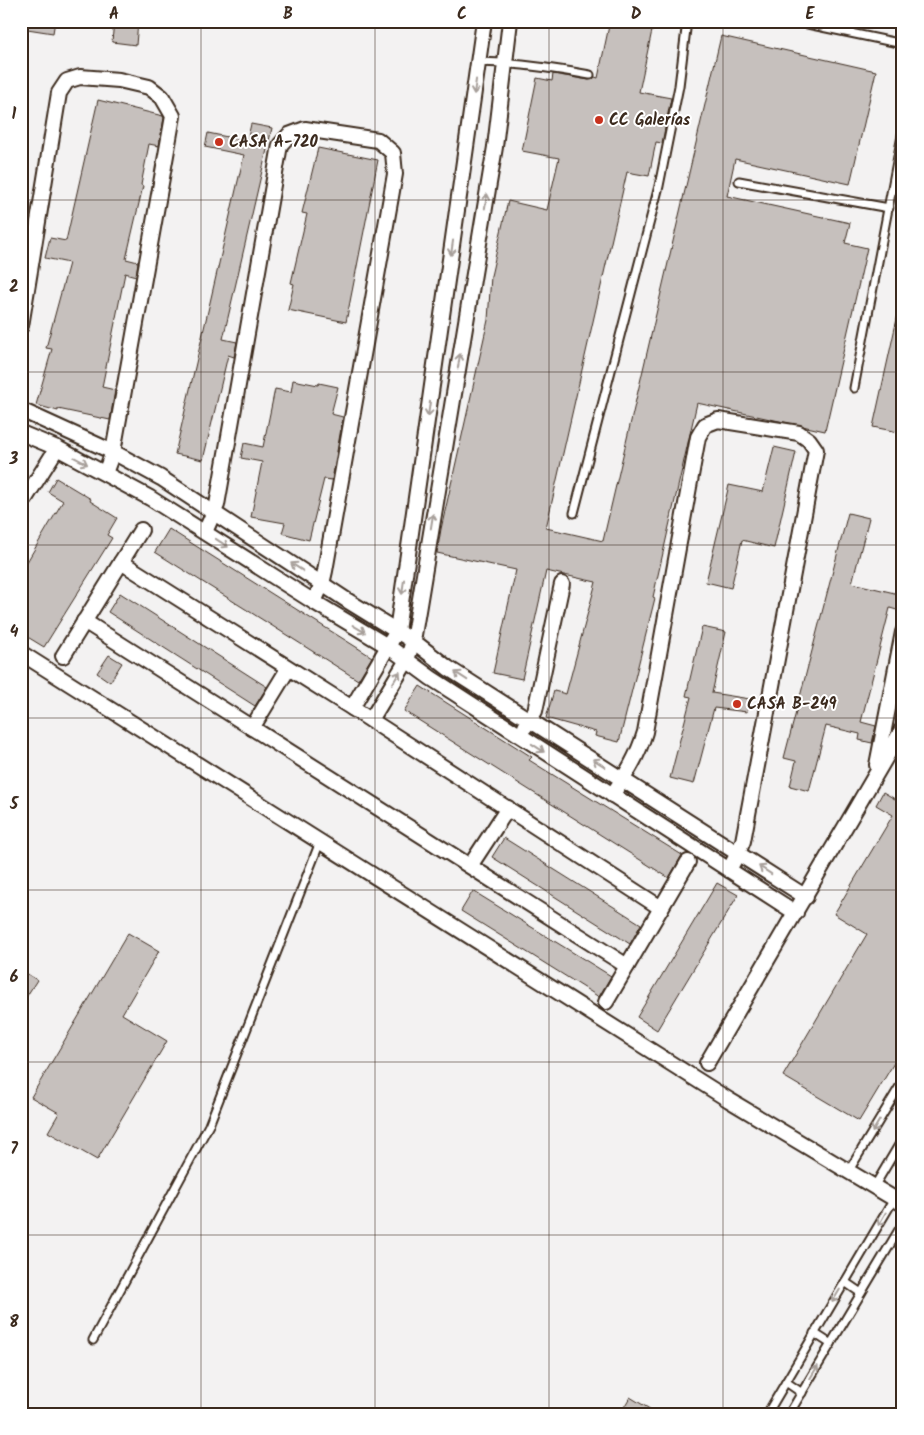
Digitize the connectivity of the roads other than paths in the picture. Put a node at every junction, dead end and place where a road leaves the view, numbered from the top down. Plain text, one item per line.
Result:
1 (484, 21) edge
2 (510, 21) edge
3 (687, 21) edge
4 (793, 21) edge
5 (903, 44) edge
6 (478, 62) junction
7 (505, 62) junction
8 (590, 75) dead end
9 (903, 130) edge
10 (739, 181) dead end
11 (889, 208) junction
12 (21, 326) edge
13 (854, 388) dead end
14 (21, 410) edge
15 (21, 433) edge
16 (57, 448) junction
17 (113, 452) junction
18 (105, 473) junction
19 (162, 478) junction
20 (150, 498) junction
21 (21, 505) edge
22 (215, 513) junction
23 (574, 513) dead end
24 (140, 530) dead end
25 (205, 532) junction
26 (121, 562) junction
27 (322, 584) junction
28 (562, 584) dead end
29 (314, 602) junction
30 (84, 621) junction
31 (397, 631) junction
32 (903, 632) edge
33 (413, 641) junction
34 (389, 647) junction
35 (21, 653) edge
36 (63, 656) dead end
37 (407, 660) junction
38 (288, 669) junction
39 (352, 708) junction
40 (371, 720) junction
41 (529, 720) junction
42 (252, 728) junction
43 (903, 728) edge
44 (520, 736) junction
45 (874, 775) junction
46 (623, 778) junction
47 (612, 795) junction
48 (508, 808) junction
49 (320, 842) junction
50 (738, 853) junction
51 (688, 862) dead end
52 (470, 866) junction
53 (729, 870) junction
54 (806, 896) junction
55 (661, 908) junction
56 (796, 913) junction
57 (627, 966) junction
58 (606, 1002) dead end
59 (707, 1063) dead end
60 (903, 1081) edge
61 (900, 1092) edge
62 (903, 1138) edge
63 (848, 1172) junction
64 (874, 1187) junction
65 (898, 1201) edge
66 (903, 1223) edge
67 (845, 1282) junction
68 (861, 1293) junction
69 (814, 1333) junction
70 (93, 1340) dead end
71 (831, 1344) junction
72 (786, 1382) junction
73 (802, 1393) junction
74 (767, 1414) edge
75 (789, 1414) edge

1 - 6 street
2 - 7 street
3 - 23 lane
4 - 5 lane
6 - 7 lane
6 -> 31 street
7 - 8 lane
33 -> 7 street
9 - 11 lane
10 - 11 lane
11 - 13 lane
12 - 17 street
14 - 17 street
15 - 16 street
16 -> 18 street
16 - 21 street
17 - 18 street
17 - 19 street
18 - 20 street
19 - 20 street
19 - 22 street
20 - 25 street
22 - 25 street
27 -> 22 street
22 - 27 street
24 - 26 street
25 -> 29 street
26 - 30 street
26 - 38 street
27 - 29 street
27 - 31 street
28 - 41 street
29 -> 34 street
30 - 36 street
30 - 42 street
31 - 33 street
31 - 34 street
32 - 45 street
33 - 37 street
41 -> 33 street
34 - 37 street
34 - 39 street
35 - 49 street
40 -> 37 street
37 - 44 street
38 - 39 street
38 - 42 street
39 - 40 street
40 - 48 street
41 - 44 street
46 -> 41 street
42 - 52 street
43 - 45 street
44 -> 47 street
45 - 54 street
46 - 47 street
46 - 50 street
46 - 50 street
47 - 53 street
48 - 52 street
48 - 55 street
49 - 63 street
49 - 70 lane
50 - 53 street
54 -> 50 street
51 - 55 street
52 - 57 street
53 - 56 street
54 - 56 street
55 - 57 street
56 - 59 street
57 - 58 street
60 - 61 lane
61 -> 63 lane
62 - 64 lane
63 - 64 street
64 - 65 street
65 -> 67 lane
66 - 68 lane
67 - 68 lane
67 -> 69 lane
68 - 71 lane
69 - 71 lane
69 - 72 lane
73 -> 71 lane
72 - 73 lane
72 - 74 lane
73 - 75 lane

